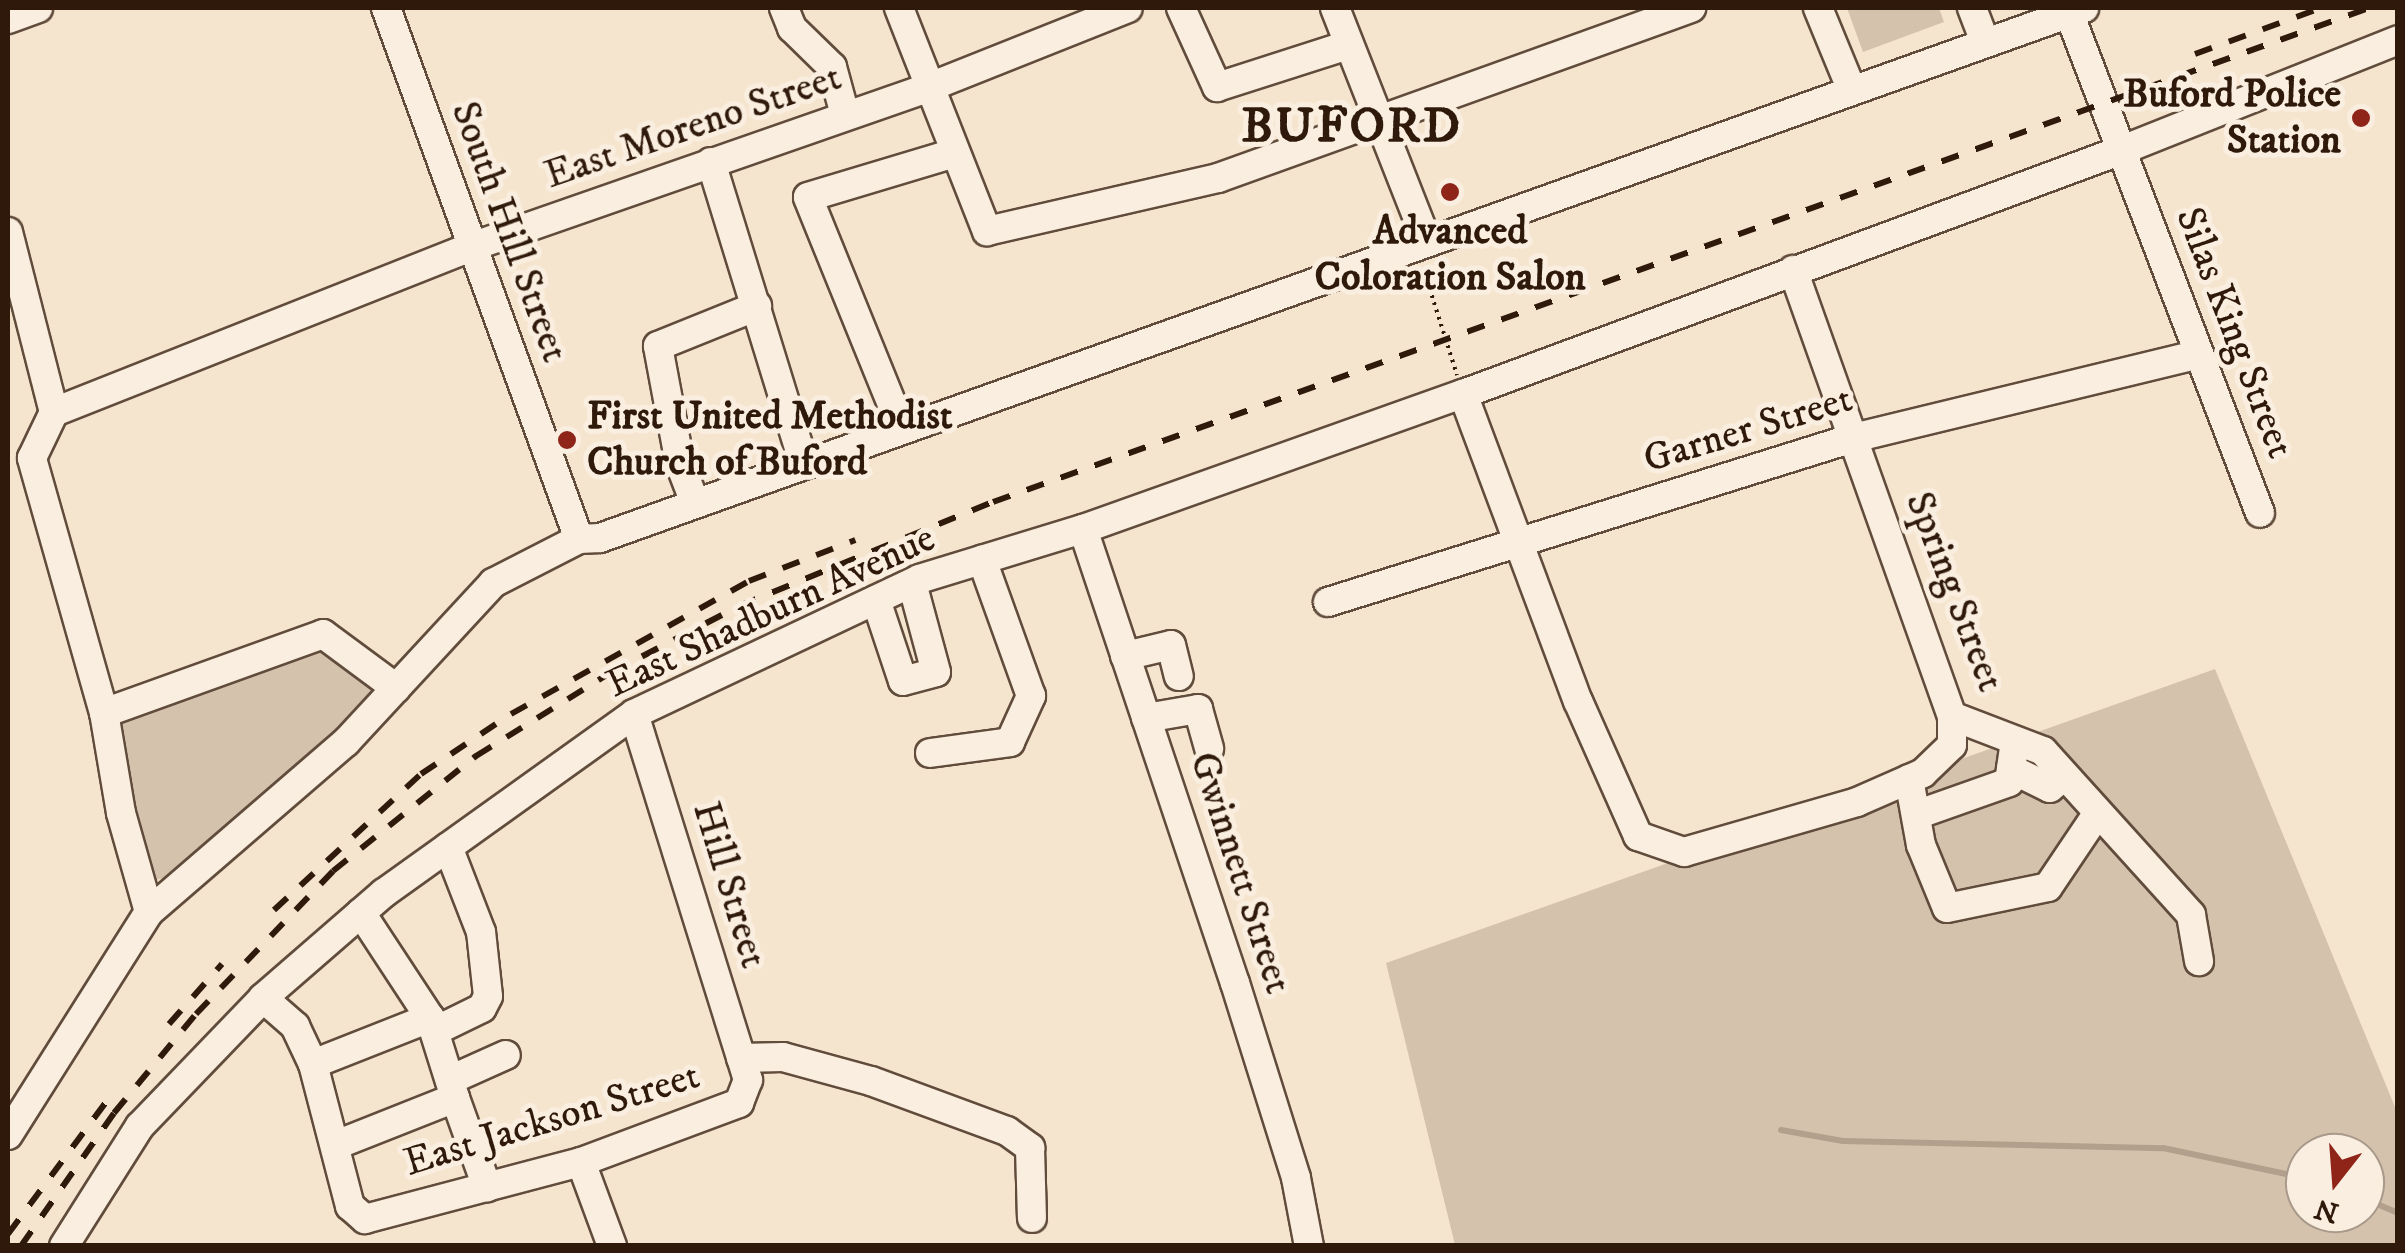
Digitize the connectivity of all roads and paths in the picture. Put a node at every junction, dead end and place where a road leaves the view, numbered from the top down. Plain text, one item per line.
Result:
1 (38, 8) edge
2 (386, 8) edge
3 (784, 8) edge
4 (898, 8) edge
5 (1128, 8) edge
6 (1181, 8) edge
7 (1334, 8) edge
8 (1688, 8) edge
9 (1818, 8) edge
10 (1972, 8) edge
11 (2076, 10) edge
12 (8, 19) edge
13 (2398, 40) edge
14 (1986, 42) junction
15 (1348, 44) junction
16 (927, 88) junction
17 (1850, 88) junction
18 (845, 115) junction
19 (1378, 123) junction
20 (2122, 150) junction
21 (954, 153) junction
22 (712, 162) junction
23 (8, 232) edge
24 (1427, 242) junction
25 (470, 248) junction
26 (1792, 270) junction
27 (1424, 274) dead end
28 (757, 306) junction
29 (2196, 355) junction
30 (1463, 394) junction
31 (54, 412) junction
32 (902, 429) junction
33 (1853, 438) junction
34 (804, 465) junction
35 (695, 503) junction
36 (2260, 514) dead end
37 (1083, 529) junction
38 (579, 539) junction
39 (1520, 542) junction
40 (982, 560) junction
41 (912, 583) junction
42 (876, 600) junction
43 (1328, 602) dead end
44 (1126, 656) junction
45 (1179, 676) dead end
46 (396, 688) junction
47 (104, 713) junction
48 (634, 714) junction
49 (1952, 716) junction
50 (1146, 718) junction
51 (2015, 741) junction
52 (1209, 748) dead end
53 (930, 752) dead end
54 (2010, 776) junction
55 (2064, 776) junction
56 (1909, 779) junction
57 (1916, 814) junction
58 (2096, 814) junction
59 (448, 847) junction
60 (149, 912) junction
61 (361, 913) junction
62 (2200, 961) dead end
63 (263, 998) junction
64 (432, 1024) junction
65 (506, 1055) dead end
66 (313, 1064) junction
67 (744, 1069) junction
68 (452, 1089) junction
69 (8, 1135) edge
70 (336, 1144) junction
71 (581, 1162) junction
72 (487, 1187) junction
73 (1032, 1218) dead end
74 (64, 1246) edge
75 (612, 1246) edge
76 (1309, 1246) edge

1 - 12 street
2 - 25 street, South Hill Street
3 - 18 street
4 - 16 street
5 - 16 street, East Moreno Street
6 - 15 street
7 - 15 street
8 - 19 street
9 - 17 street
10 - 14 street
11 - 14 street
11 - 20 street, Silas King Street
13 - 20 street, East Shadburn Avenue
14 - 17 street
15 - 19 street
16 - 18 street, East Moreno Street
16 - 21 street
17 - 24 street
18 - 22 street, East Moreno Street
19 - 21 street
19 - 24 street
20 - 26 street, East Shadburn Avenue
20 - 29 street, Silas King Street
21 - 32 street
22 - 25 street, East Moreno Street
22 - 28 street
23 - 31 street
24 - 32 street
25 - 31 street, East Moreno Street
25 - 38 street, South Hill Street
26 - 30 street, East Shadburn Avenue
26 - 33 street, Spring Street
27 - 30 path
28 - 34 street
28 - 35 street
29 - 33 street, Garner Street
29 - 36 street, Silas King Street
30 - 37 street, East Shadburn Avenue
30 - 39 street
31 - 47 street
32 - 34 street
33 - 39 street, Garner Street
33 - 49 street, Spring Street
34 - 35 street
35 - 38 street
37 - 40 street, East Shadburn Avenue
37 - 44 street, Gwinnett Street
38 - 46 street
39 - 43 street, Garner Street
39 - 56 street
40 - 41 street, East Shadburn Avenue
40 - 53 street
41 - 42 street, East Shadburn Avenue
41 - 42 street
42 - 48 street, East Shadburn Avenue
44 - 45 street
44 - 50 street, Gwinnett Street
46 - 47 street
46 - 60 street
47 - 60 street
48 - 59 street, East Shadburn Avenue
48 - 67 street, Hill Street
49 - 51 street, Spring Street
49 - 56 street
50 - 52 street
50 - 76 street, Gwinnett Street
51 - 54 street
51 - 55 street, Spring Street
54 - 55 street
54 - 57 street
55 - 58 street, Spring Street
56 - 57 street
57 - 58 street
58 - 62 street, Spring Street
59 - 61 street, East Shadburn Avenue
59 - 64 street
60 - 69 street
61 - 63 street, East Shadburn Avenue
61 - 64 street
63 - 66 street
63 - 74 street, East Shadburn Avenue
64 - 66 street
64 - 68 street
65 - 68 street
66 - 70 street
67 - 71 street, East Jackson Street
67 - 73 street
68 - 70 street
68 - 72 street
70 - 72 street, East Jackson Street
71 - 72 street, East Jackson Street
71 - 75 street

